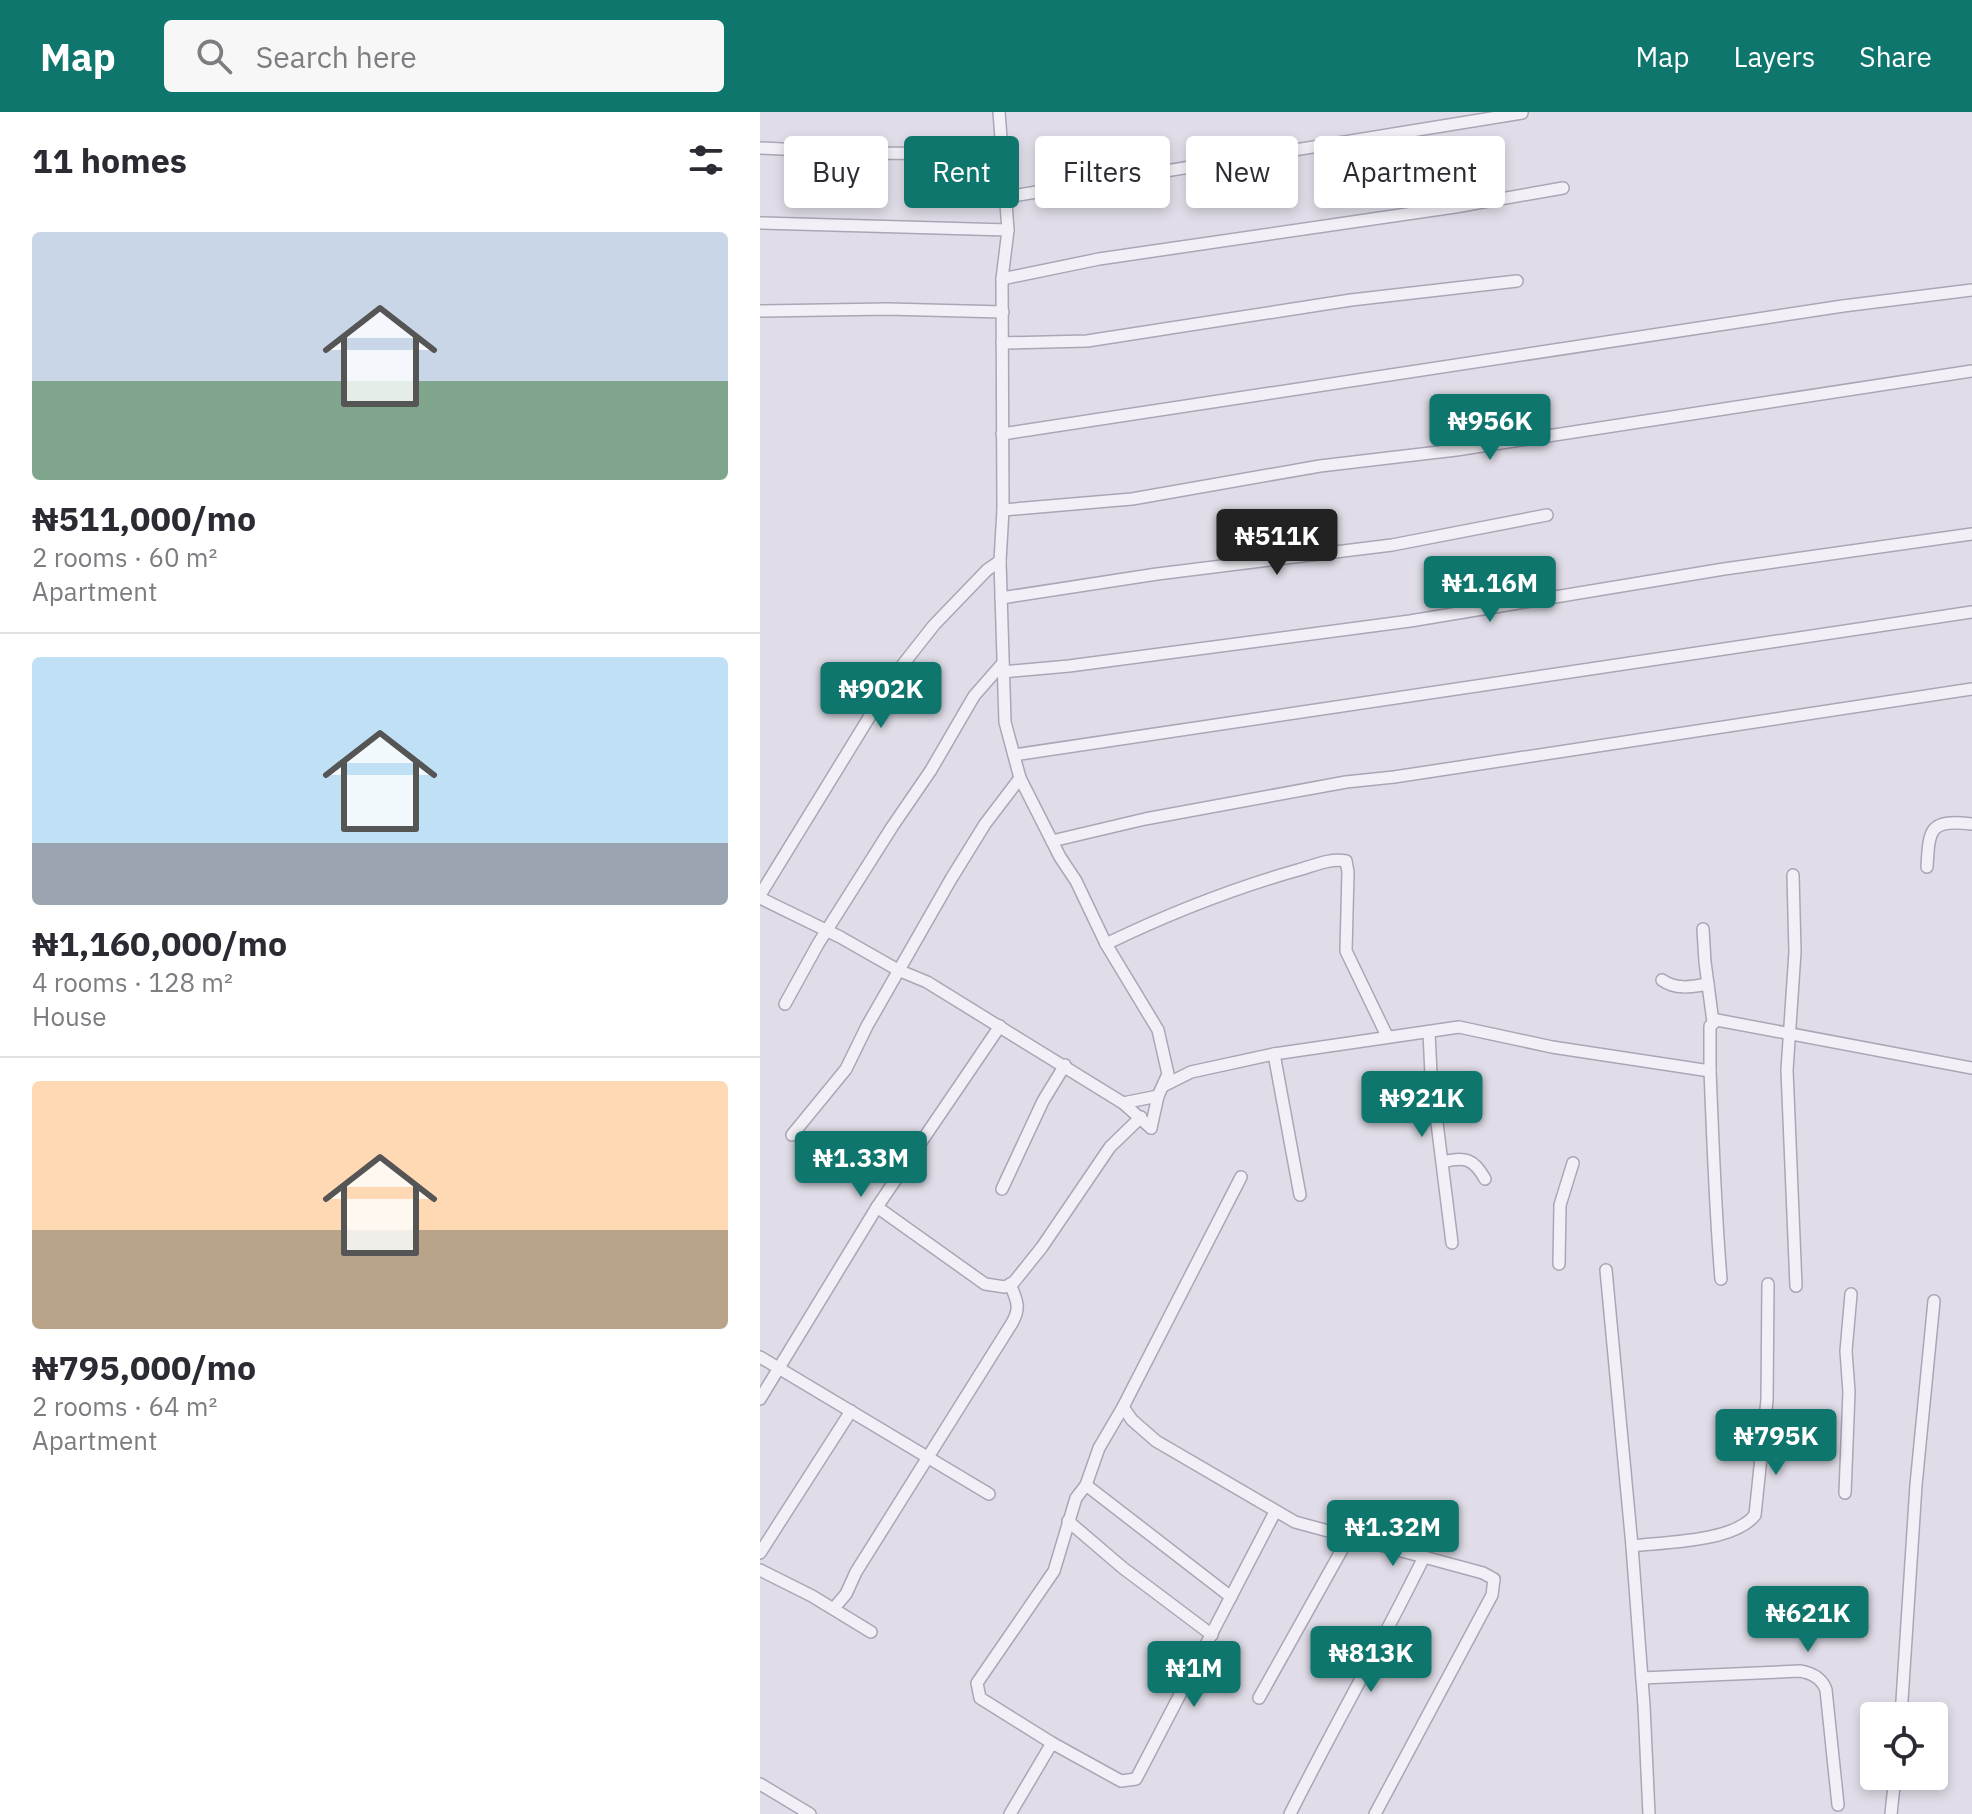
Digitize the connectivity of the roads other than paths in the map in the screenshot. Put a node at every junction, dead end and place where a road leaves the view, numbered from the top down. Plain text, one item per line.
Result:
1 (999, 112) edge
2 (1522, 113) edge
3 (1001, 136) edge
4 (760, 148) edge
5 (904, 153) edge
6 (1563, 188) dead end
7 (1019, 195) edge
8 (1007, 208) edge
9 (760, 223) edge
10 (1008, 230) junction
11 (1002, 279) junction
12 (1517, 281) dead end
13 (1972, 290) edge
14 (760, 311) edge
15 (1003, 312) junction
16 (1002, 343) junction
17 (1972, 371) edge
18 (1002, 434) junction
19 (1003, 510) junction
20 (1547, 515) dead end
21 (1972, 534) edge
22 (1000, 561) junction
23 (1001, 598) junction
24 (1972, 612) edge
25 (1002, 668) junction
26 (1972, 689) edge
27 (1014, 755) junction
28 (1020, 778) junction
29 (1972, 824) edge
30 (1052, 841) junction
31 (1927, 867) dead end
32 (1793, 875) dead end
33 (760, 897) edge
34 (1703, 929) dead end
35 (827, 933) junction
36 (1106, 944) junction
37 (898, 970) junction
38 (1662, 980) dead end
39 (1708, 984) junction
40 (785, 1004) dead end
41 (1713, 1022) junction
42 (1000, 1026) junction
43 (1429, 1032) junction
44 (1788, 1032) junction
45 (1387, 1036) junction
46 (1274, 1054) junction
47 (1065, 1065) junction
48 (1165, 1068) junction
49 (1972, 1068) edge
50 (1710, 1071) junction
51 (1191, 1072) junction
52 (1161, 1091) junction
53 (1123, 1103) junction
54 (1141, 1117) junction
55 (792, 1135) dead end
56 (1443, 1162) junction
57 (1573, 1163) dead end
58 (1241, 1177) dead end
59 (1485, 1179) dead end
60 (1002, 1189) dead end
61 (1300, 1195) dead end
62 (877, 1207) junction
63 (1452, 1243) dead end
64 (1559, 1264) dead end
65 (1606, 1270) dead end
66 (1721, 1279) dead end
67 (1010, 1284) junction
68 (1768, 1284) dead end
69 (1796, 1286) dead end
70 (1851, 1294) dead end
71 (1934, 1301) dead end
72 (760, 1357) edge
73 (780, 1369) junction
74 (760, 1399) edge
75 (1123, 1407) junction
76 (851, 1411) junction
77 (929, 1457) junction
78 (1086, 1485) junction
79 (1845, 1493) dead end
80 (989, 1494) dead end
81 (1275, 1512) junction
82 (1068, 1521) junction
83 (1349, 1537) junction
84 (1632, 1546) junction
85 (760, 1553) edge
86 (1423, 1559) junction
87 (760, 1570) edge
88 (1231, 1597) junction
89 (834, 1608) junction
90 (871, 1632) dead end
91 (1212, 1635) junction
92 (1642, 1678) junction
93 (1259, 1698) dead end
94 (1902, 1702) edge
95 (1052, 1743) junction
96 (760, 1784) edge
97 (1894, 1790) edge
98 (1838, 1805) dead end
99 (810, 1814) edge
100 (1010, 1814) edge
101 (1290, 1814) edge
102 (1375, 1814) edge
103 (1649, 1814) edge
104 (1891, 1814) edge

1 - 3 street
2 - 7 street
4 - 5 street
6 - 11 street
8 - 10 street
9 - 10 street
10 - 11 street
11 - 15 street
12 - 16 street
13 - 18 street
14 - 15 street
15 - 16 street
16 - 18 street
17 - 19 street
18 - 19 street
19 - 22 street
20 - 23 street
21 - 25 street
22 - 23 street
22 - 33 street
23 - 25 street
24 - 27 street
25 - 27 street
25 - 35 street
26 - 30 street
27 - 28 street
28 - 30 street
28 - 37 street
29 - 31 street
30 - 36 street
32 - 44 street
33 - 35 street
34 - 39 street
35 - 37 street
35 - 40 street
36 - 45 street
36 - 48 street
37 - 42 street
37 - 55 street
38 - 39 street
39 - 41 street
41 - 44 street
41 - 50 street
42 - 47 street
42 - 62 street
43 - 45 street
43 - 50 street
43 - 56 street
44 - 49 street
44 - 69 street
45 - 46 street
46 - 51 street
46 - 61 street
47 - 53 street
47 - 60 street
48 - 51 street
48 - 52 street
50 - 66 street
51 - 52 street
52 - 53 street
52 - 54 street
53 - 54 street
54 - 67 street
56 - 59 street
56 - 63 street
57 - 64 street
58 - 75 street
62 - 67 street
62 - 73 street
65 - 84 street
67 - 77 street
68 - 84 street
70 - 79 street
71 - 94 street
72 - 73 street
73 - 74 street
73 - 76 street
75 - 78 street
75 - 81 street
76 - 77 street
76 - 85 street
77 - 80 street
77 - 89 street
78 - 82 street
78 - 88 street
81 - 83 street
81 - 88 street
82 - 91 street
82 - 95 street
83 - 86 street
83 - 93 street
84 - 92 street
86 - 101 street
86 - 102 street
87 - 89 street
88 - 91 street
89 - 90 street
91 - 95 street
92 - 98 street
92 - 103 street
95 - 100 street
96 - 99 street
97 - 104 street

